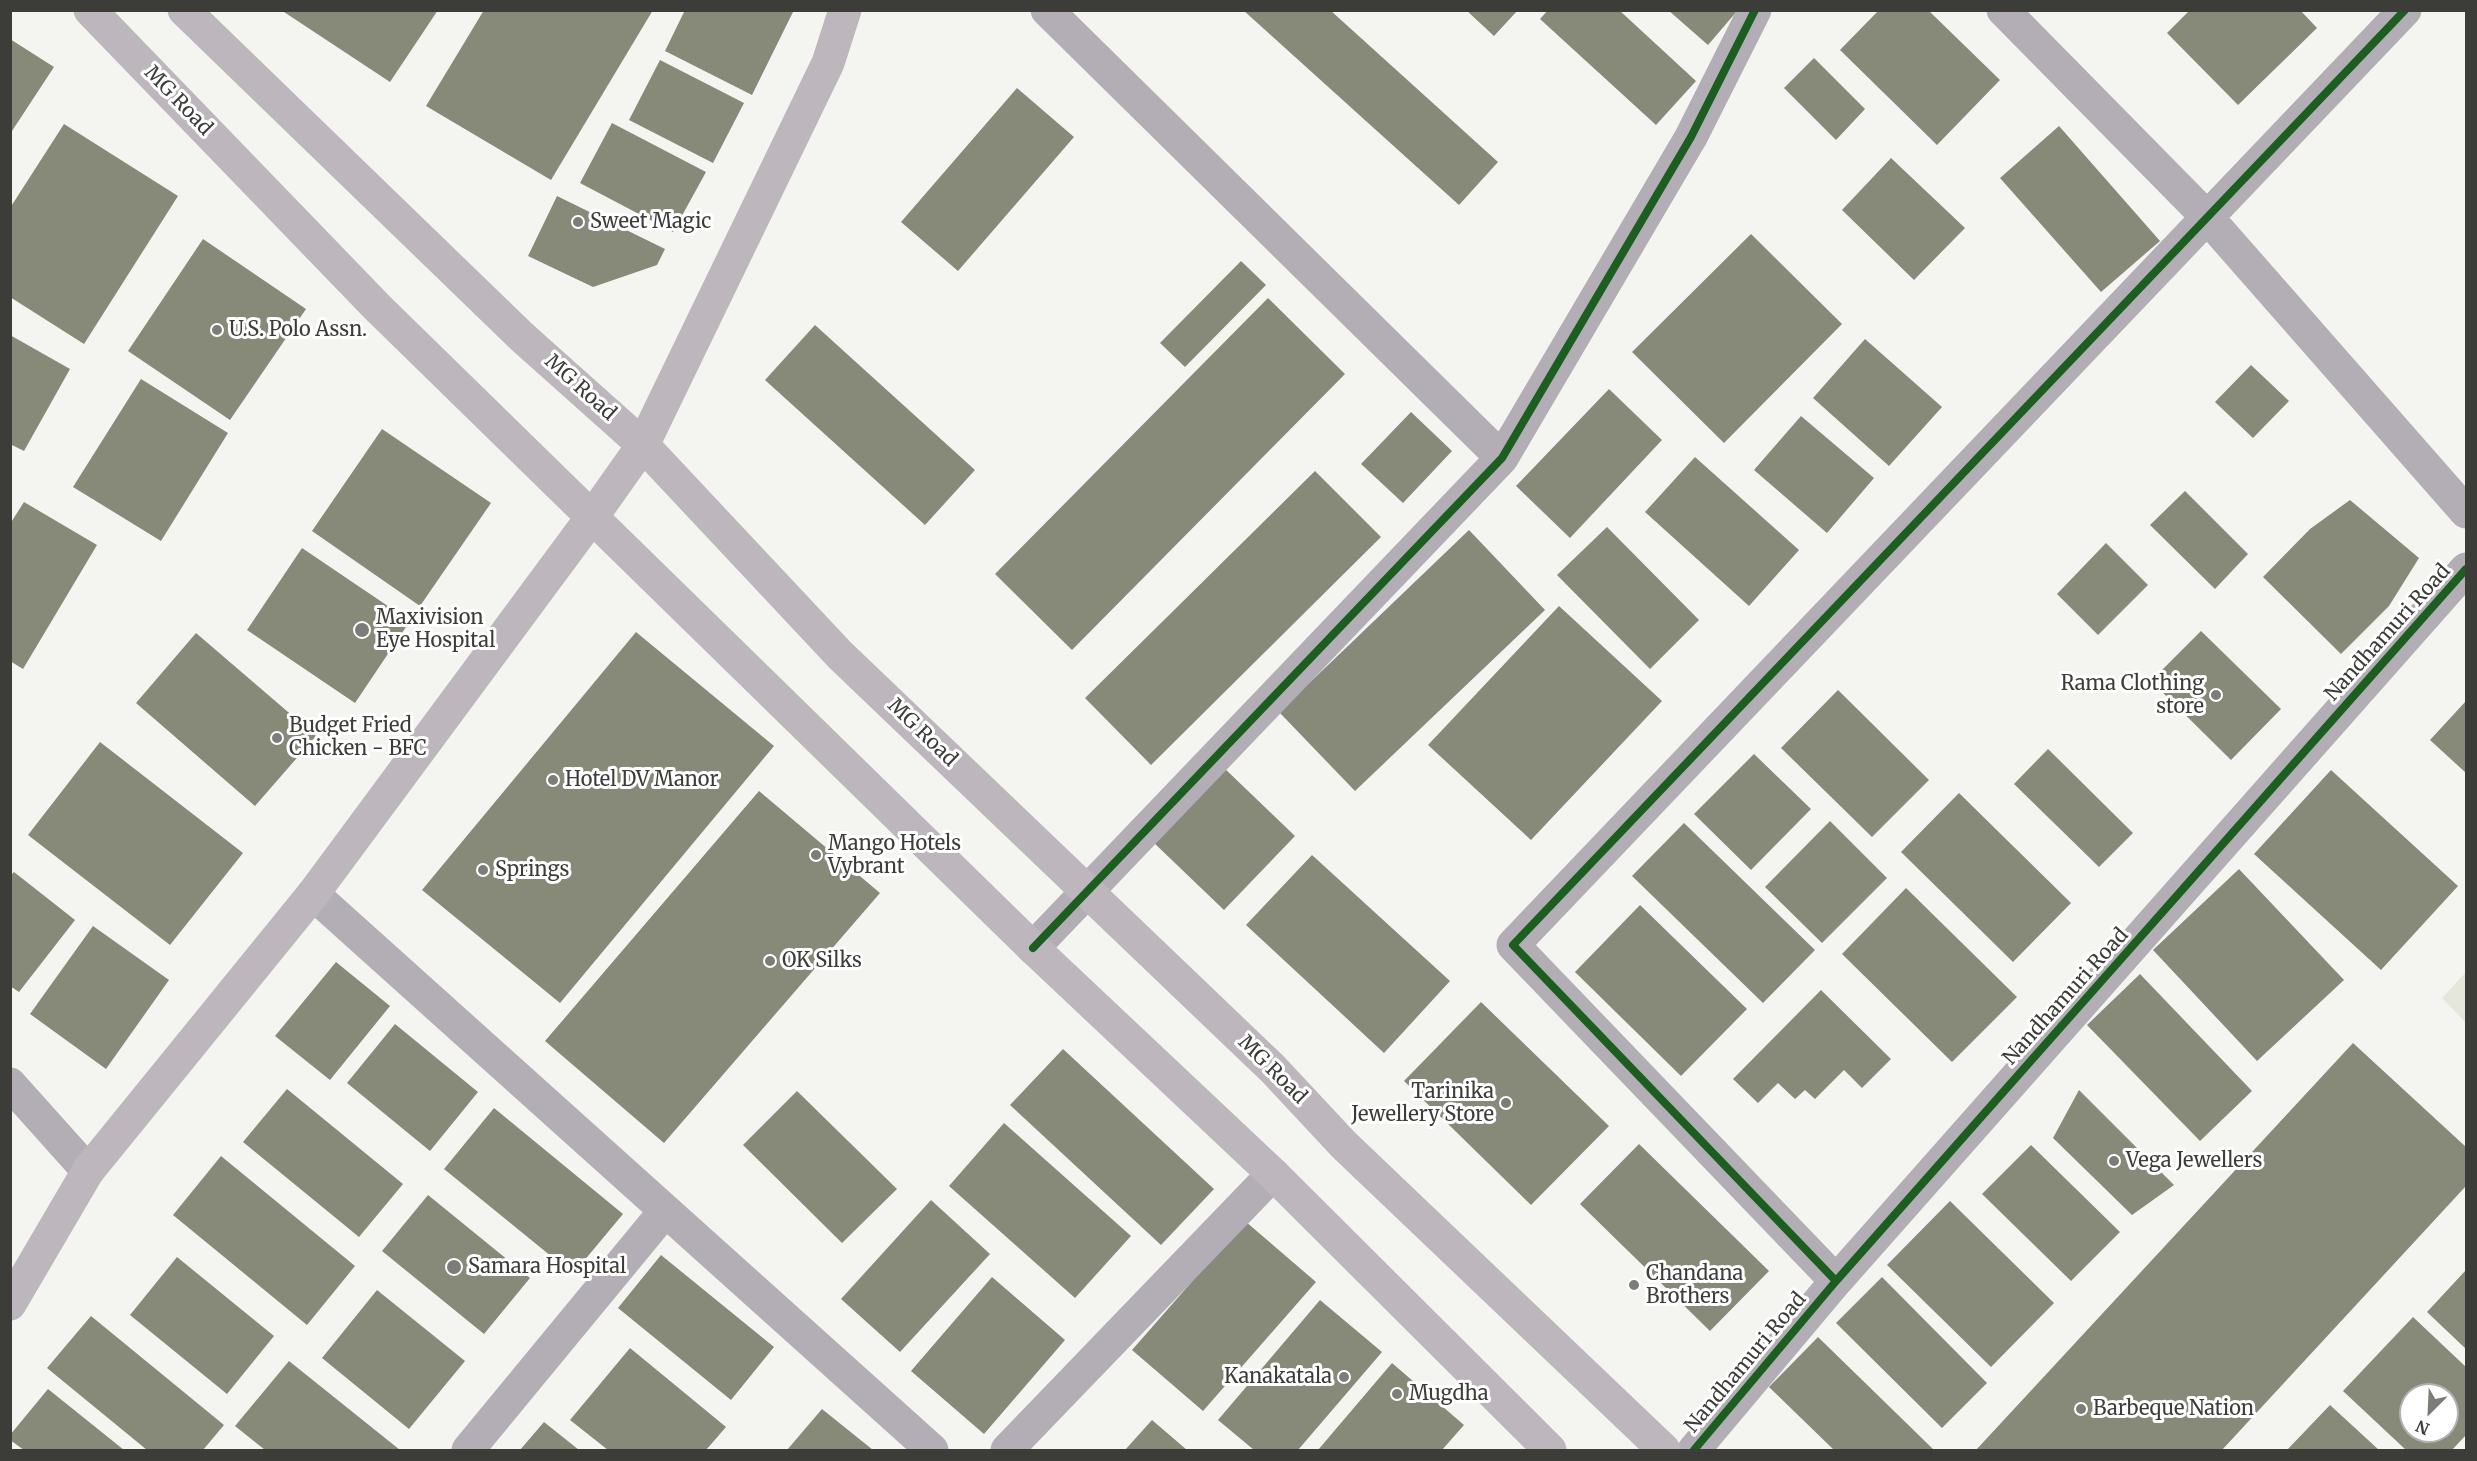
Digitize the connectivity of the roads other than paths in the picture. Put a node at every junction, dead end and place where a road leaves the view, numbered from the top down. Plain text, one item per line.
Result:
1 (90, 10) edge
2 (184, 10) edge
3 (845, 10) edge
4 (1047, 10) edge
5 (1755, 10) edge
6 (2003, 10) edge
7 (2405, 10) edge
8 (2207, 218) junction
9 (643, 445) junction
10 (1502, 458) junction
11 (2466, 512) edge
12 (592, 517) junction
13 (2466, 569) edge
14 (1088, 892) junction
15 (313, 894) junction
16 (1033, 948) junction
17 (10, 1084) edge
18 (88, 1171) junction
19 (1273, 1174) junction
20 (665, 1211) junction
21 (1836, 1281) junction
22 (10, 1304) edge
23 (468, 1450) edge
24 (932, 1450) edge
25 (1007, 1450) edge
26 (1550, 1450) edge
27 (1664, 1450) edge
28 (1694, 1450) edge

1 - 12 main road, MG Road
2 - 9 main road, MG Road
3 - 9 main road
4 - 10 street
5 - 10 street
6 - 8 street
7 - 8 street
8 - 11 street
8 - 21 street
9 - 12 main road
9 - 14 main road, MG Road
10 - 14 street
12 - 15 main road
12 - 16 main road, MG Road
13 - 21 street, Nandhamuri Road
14 - 16 street
14 - 27 main road, MG Road
15 - 18 main road
15 - 20 street
16 - 19 main road, MG Road
17 - 18 street
18 - 22 main road
19 - 25 street
19 - 26 main road, MG Road
20 - 23 street
20 - 24 street
21 - 28 street, Nandhamuri Road

